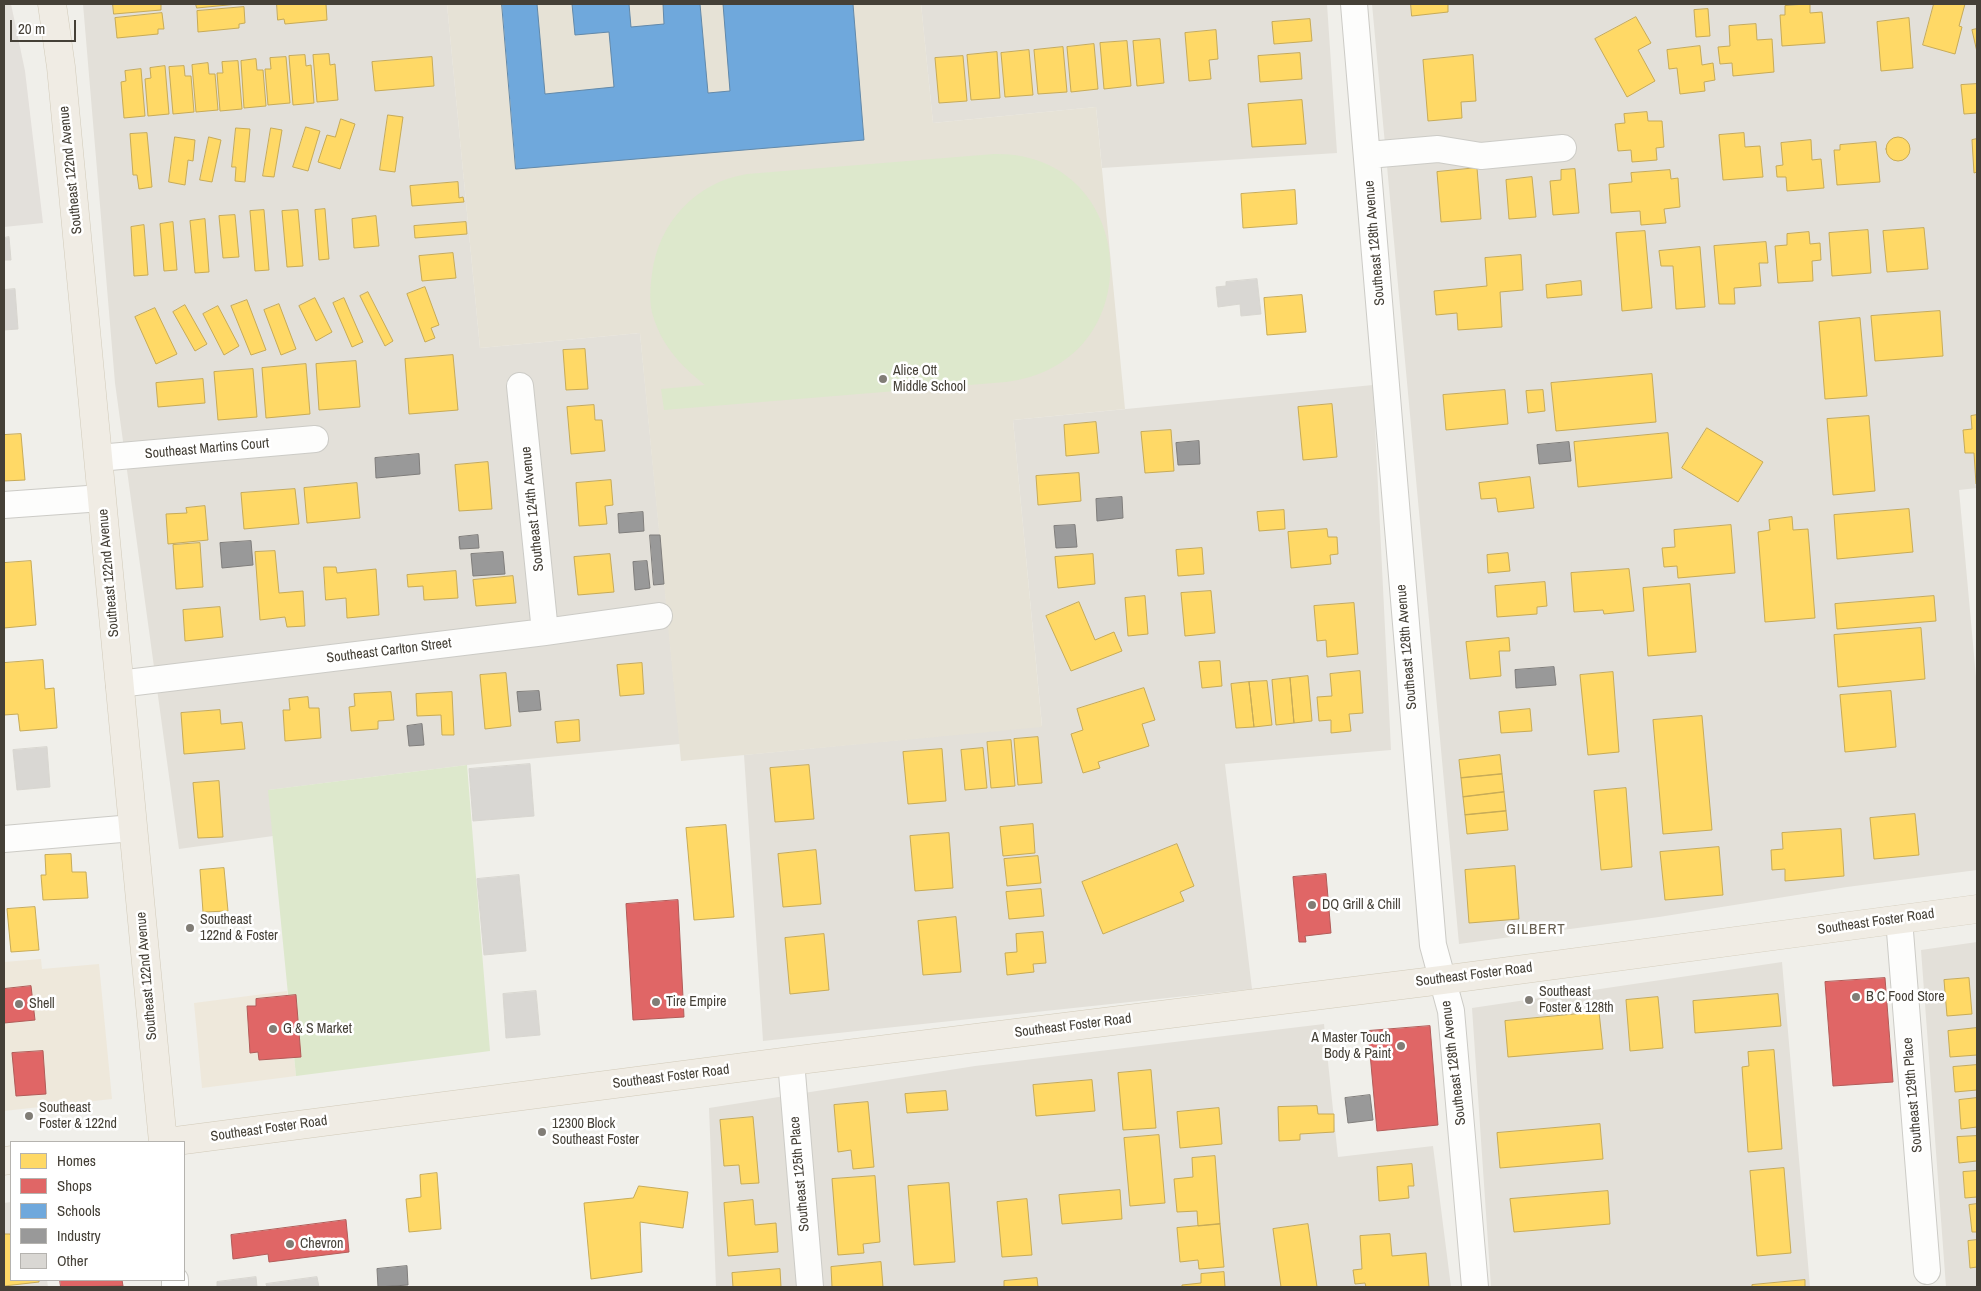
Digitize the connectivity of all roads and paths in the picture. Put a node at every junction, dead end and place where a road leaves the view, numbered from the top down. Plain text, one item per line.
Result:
1 (52, 4) edge
2 (1354, 4) edge
3 (1563, 148) dead end
4 (1368, 155) junction
5 (520, 386) dead end
6 (315, 439) dead end
7 (98, 458) junction
8 (102, 498) junction
9 (4, 505) edge
10 (659, 616) dead end
11 (545, 632) junction
12 (120, 684) junction
13 (133, 828) junction
14 (4, 839) edge
15 (1977, 909) edge
16 (1898, 919) junction
17 (1442, 980) junction
18 (790, 1061) junction
19 (163, 1141) edge
20 (176, 1141) edge
21 (1927, 1271) dead end
22 (810, 1287) edge
23 (1475, 1287) edge

1 - 7 main road, Southeast 122nd Avenue
2 - 4 street, Southeast 128th Avenue
3 - 4 street
4 - 17 street, Southeast 128th Avenue
5 - 11 street, Southeast 124th Avenue
6 - 7 street, Southeast Martins Court
7 - 8 main road, Southeast 122nd Avenue
8 - 9 street
8 - 12 main road, Southeast 122nd Avenue
10 - 11 street, Southeast Carlton Street
11 - 12 street, Southeast Carlton Street
12 - 13 main road, Southeast 122nd Avenue
13 - 14 street
13 - 19 main road, Southeast 122nd Avenue
15 - 16 main road, Southeast Foster Road
16 - 17 main road, Southeast Foster Road
16 - 21 street, Southeast 129th Place
17 - 18 main road, Southeast Foster Road
17 - 23 street, Southeast 128th Avenue
18 - 20 main road, Southeast Foster Road
18 - 22 street, Southeast 125th Place

